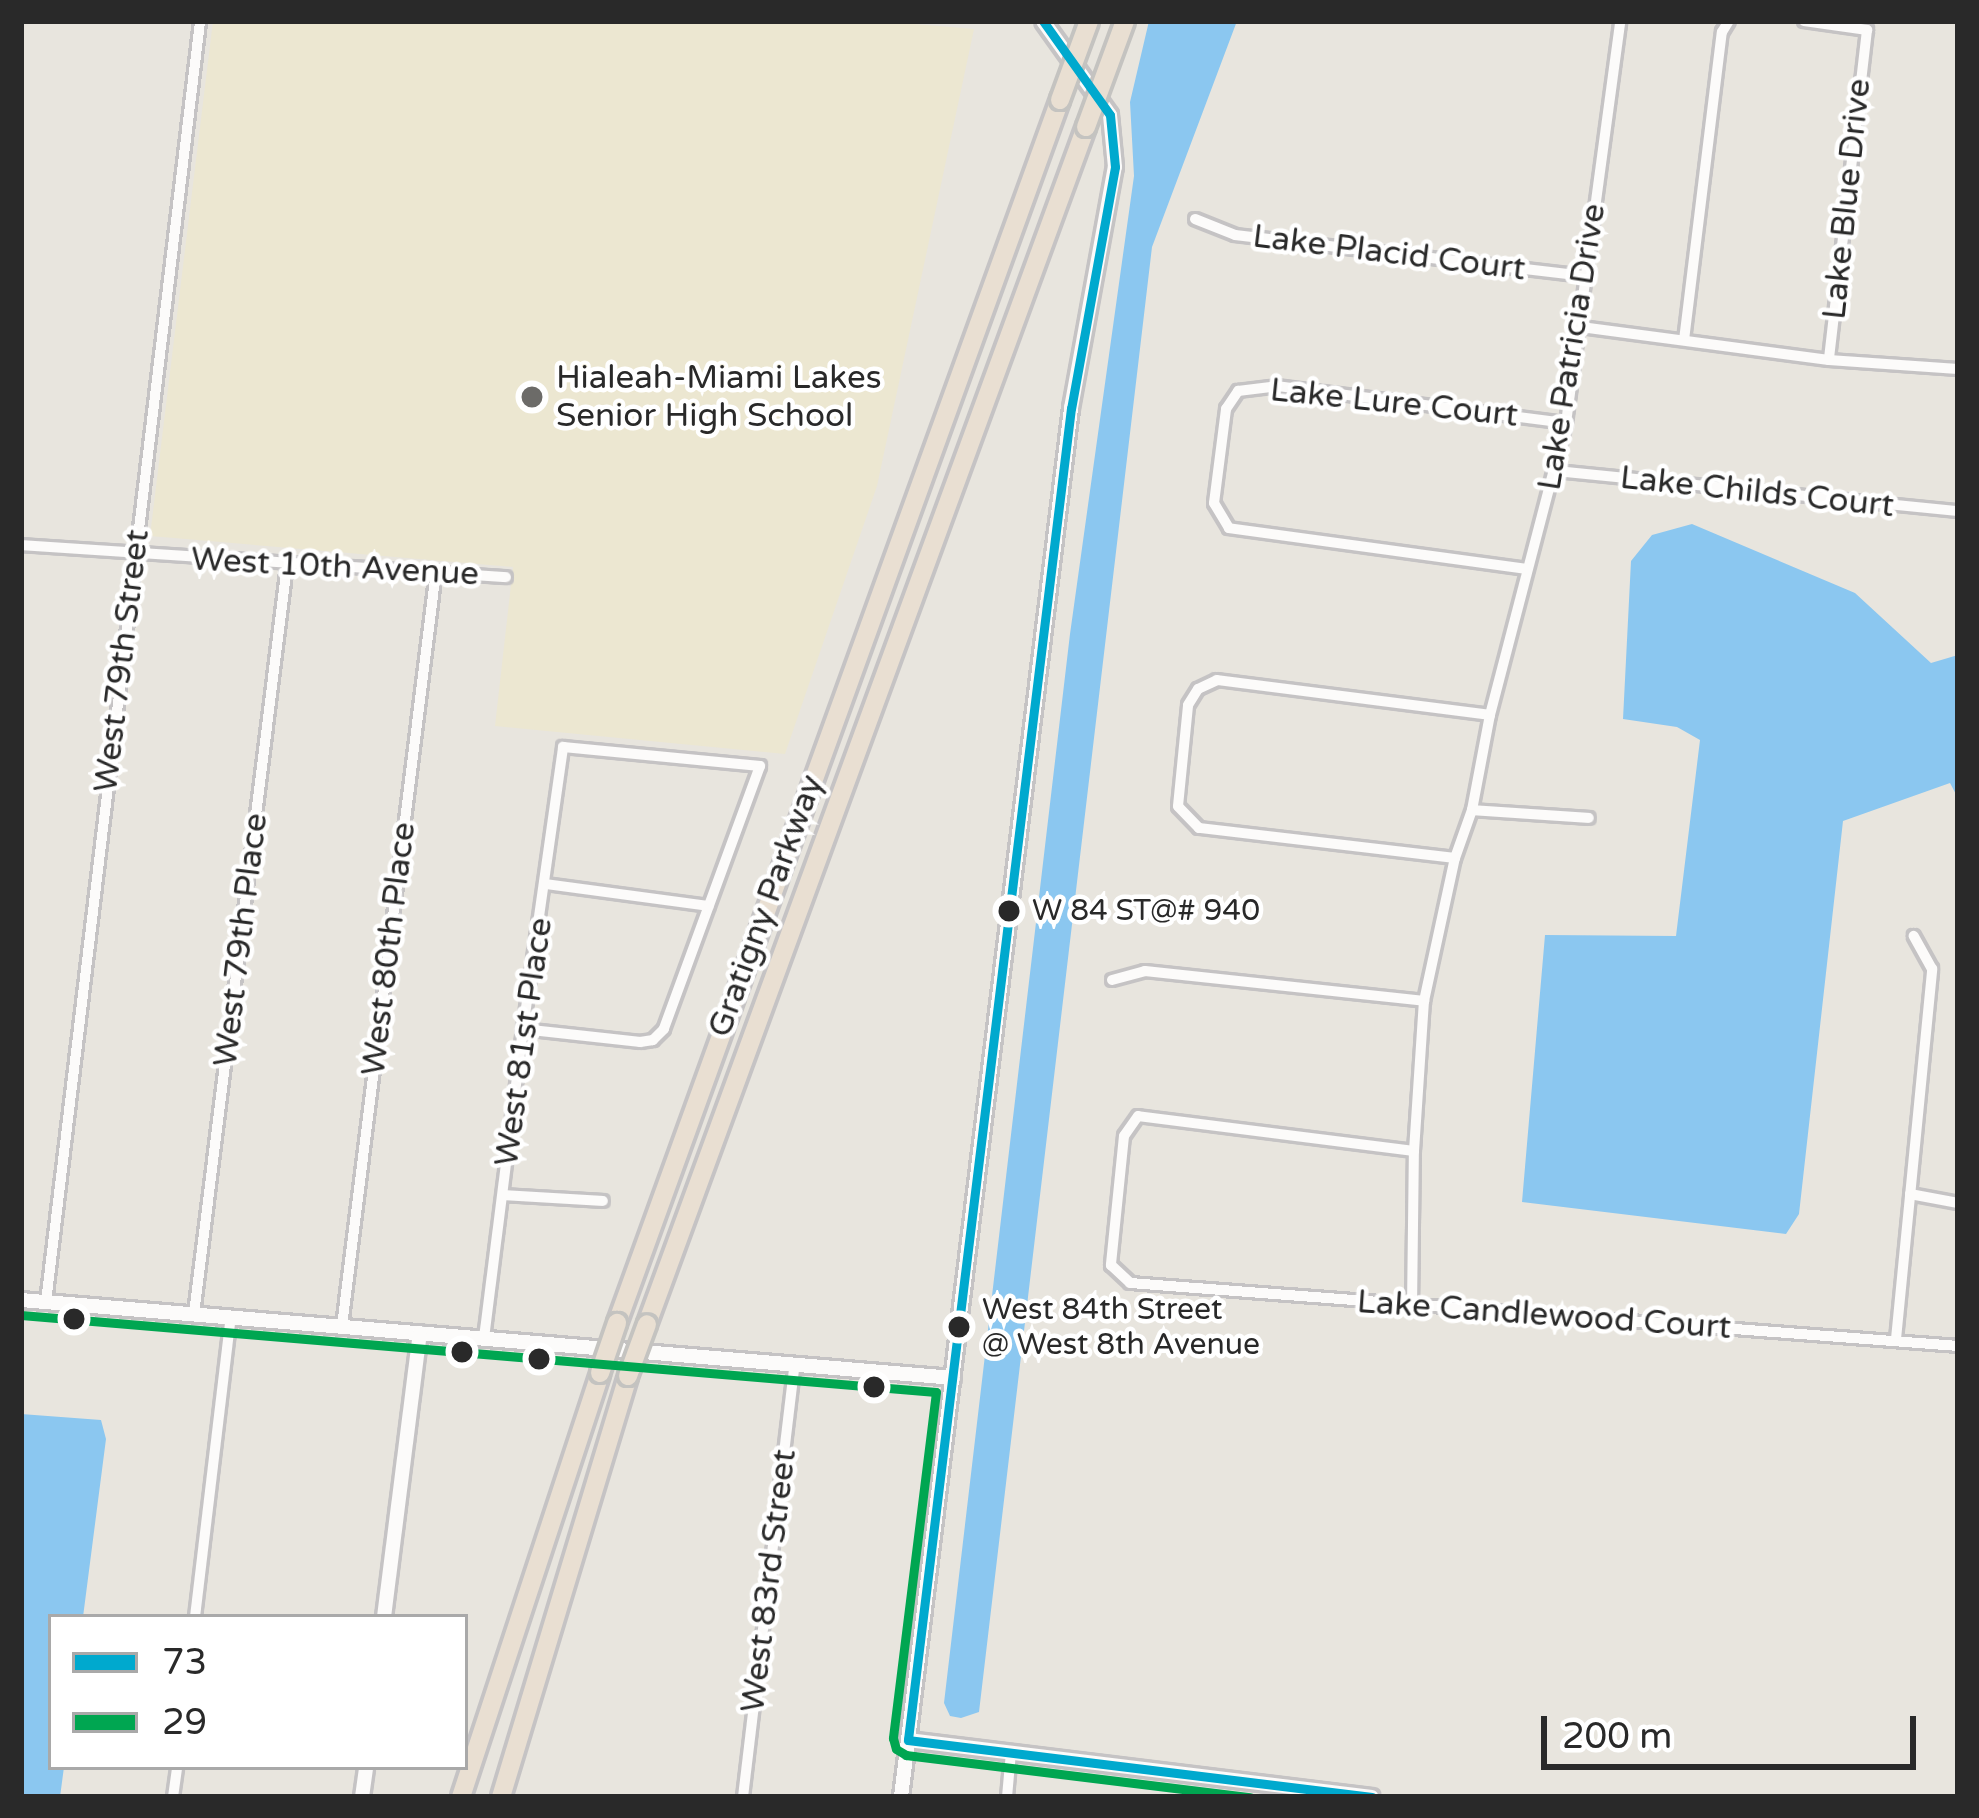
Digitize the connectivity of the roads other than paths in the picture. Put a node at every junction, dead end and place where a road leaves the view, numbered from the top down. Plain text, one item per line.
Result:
1 (200, 21) edge
2 (1043, 21) edge
3 (1089, 21) edge
4 (1125, 21) edge
5 (1620, 21) edge
6 (1729, 21) edge
7 (1804, 21) edge
8 (1195, 219) dead end
9 (1586, 276) junction
10 (1581, 327) junction
11 (1684, 340) junction
12 (1829, 360) junction
13 (1958, 368) edge
14 (1566, 422) junction
15 (1556, 471) junction
16 (1958, 511) edge
17 (21, 545) edge
18 (135, 554) junction
19 (287, 565) junction
20 (1527, 568) junction
21 (436, 571) junction
22 (506, 577) dead end
23 (1490, 715) junction
24 (1472, 810) junction
25 (1589, 818) dead end
26 (1455, 858) junction
27 (546, 884) junction
28 (710, 906) junction
29 (1914, 936) dead end
30 (1112, 980) dead end
31 (1424, 1001) junction
32 (524, 1028) junction
33 (1414, 1151) junction
34 (1910, 1194) junction
35 (503, 1195) junction
36 (602, 1202) dead end
37 (1958, 1203) edge
38 (21, 1300) edge
39 (46, 1302) junction
40 (1412, 1307) junction
41 (194, 1314) junction
42 (231, 1317) junction
43 (342, 1326) junction
44 (420, 1333) junction
45 (484, 1338) junction
46 (1896, 1340) junction
47 (1958, 1346) edge
48 (796, 1364) junction
49 (953, 1378) junction
50 (195, 1614) edge
51 (384, 1614) edge
52 (908, 1740) junction
53 (1011, 1752) junction
54 (460, 1797) edge
55 (501, 1797) edge
56 (743, 1797) edge
57 (901, 1797) edge
58 (1006, 1797) edge
59 (1372, 1797) edge

1 - 18 street, West 79th Street
2 - 49 street
3 - 54 highway, Gratigny Parkway, bridge
4 - 55 highway, Gratigny Parkway, bridge
5 - 9 street, Lake Patricia Drive
6 - 11 street
7 - 12 street, Lake Blue Drive
8 - 9 street, Lake Placid Court
9 - 10 street, Lake Patricia Drive
10 - 11 street
10 - 14 street, Lake Patricia Drive
11 - 12 street
12 - 13 street
14 - 15 street, Lake Patricia Drive
14 - 20 street, Lake Lure Court
15 - 16 street, Lake Childs Court
15 - 20 street, Lake Patricia Drive
17 - 18 street, West 10th Avenue
18 - 19 street, West 10th Avenue
18 - 39 street, West 79th Street
19 - 21 street, West 10th Avenue
19 - 41 street, West 79th Place
20 - 23 street, Lake Patricia Drive
21 - 22 street, West 10th Avenue
21 - 43 street, West 80th Place
23 - 24 street, Lake Patricia Drive
23 - 26 street
24 - 25 street
24 - 26 street, Lake Patricia Drive
26 - 31 street, Lake Patricia Drive
27 - 28 street
27 - 28 street, West 81st Place
27 - 32 street, West 81st Place
28 - 32 street
29 - 34 street
30 - 31 street
31 - 33 street, Lake Patricia Drive
32 - 35 street, West 81st Place
33 - 40 street, Lake Patricia Drive
33 - 40 street, Lake Candlewood Court
34 - 37 street
34 - 46 street
35 - 36 street
35 - 45 street, West 81st Place
38 - 39 street
39 - 41 street
40 - 46 street, Lake Candlewood Court
41 - 42 street
42 - 43 street
42 - 50 street
43 - 44 street
44 - 45 street
44 - 51 street
45 - 48 street
46 - 47 street, Lake Candlewood Court
48 - 49 street
48 - 56 street, West 83rd Street
49 - 52 street
52 - 53 street
52 - 57 street
53 - 58 street
53 - 59 street

